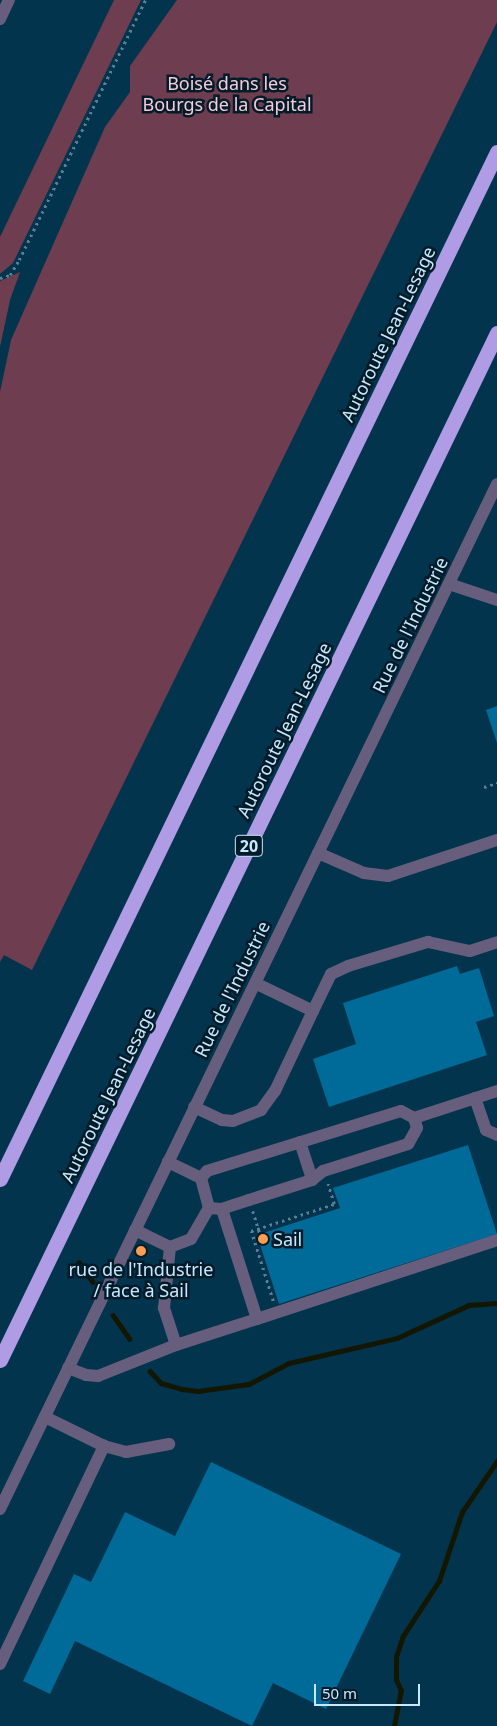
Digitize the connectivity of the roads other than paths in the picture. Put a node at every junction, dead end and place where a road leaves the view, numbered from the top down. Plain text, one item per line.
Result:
1 (9, 0) edge
2 (0, 19) edge
3 (497, 152) edge
4 (497, 333) edge
5 (497, 485) edge
6 (449, 584) junction
7 (497, 600) edge
8 (497, 840) edge
9 (318, 853) junction
10 (497, 942) edge
11 (255, 983) junction
12 (313, 1011) junction
13 (497, 1091) edge
14 (475, 1098) junction
15 (194, 1107) junction
16 (414, 1118) junction
17 (497, 1135) edge
18 (300, 1142) junction
19 (168, 1162) junction
20 (201, 1178) junction
21 (0, 1179) edge
22 (318, 1179) junction
23 (209, 1208) junction
24 (222, 1209) junction
25 (135, 1230) junction
26 (497, 1240) edge
27 (170, 1247) junction
28 (257, 1319) junction
29 (176, 1345) junction
30 (0, 1360) edge
31 (68, 1368) junction
32 (45, 1417) junction
33 (169, 1444) dead end
34 (104, 1446) junction
35 (0, 1509) edge
36 (0, 1664) edge

1 - 2 street
3 - 21 highway, Autoroute Jean-Lesage
4 - 30 highway, Autoroute Jean-Lesage / 20
5 - 6 street, Rue de l'Industrie
6 - 7 street
6 - 9 street, Rue de l'Industrie
8 - 9 street
9 - 11 street, Rue de l'Industrie
10 - 12 street
11 - 12 street
11 - 15 street, Rue de l'Industrie
12 - 15 street
13 - 14 street
14 - 16 street
14 - 17 street
15 - 19 street, Rue de l'Industrie
16 - 18 street
16 - 22 street
18 - 20 street
18 - 22 street
19 - 20 street
19 - 25 street, Rue de l'Industrie
20 - 23 street
22 - 24 street
23 - 24 street
23 - 27 street
24 - 28 street
25 - 27 street
25 - 31 street, Rue de l'Industrie
26 - 28 street
27 - 29 street
28 - 29 street
29 - 31 street
31 - 32 street, Rue de l'Industrie
32 - 34 street
32 - 35 street, Rue de l'Industrie
33 - 34 street
34 - 36 street

